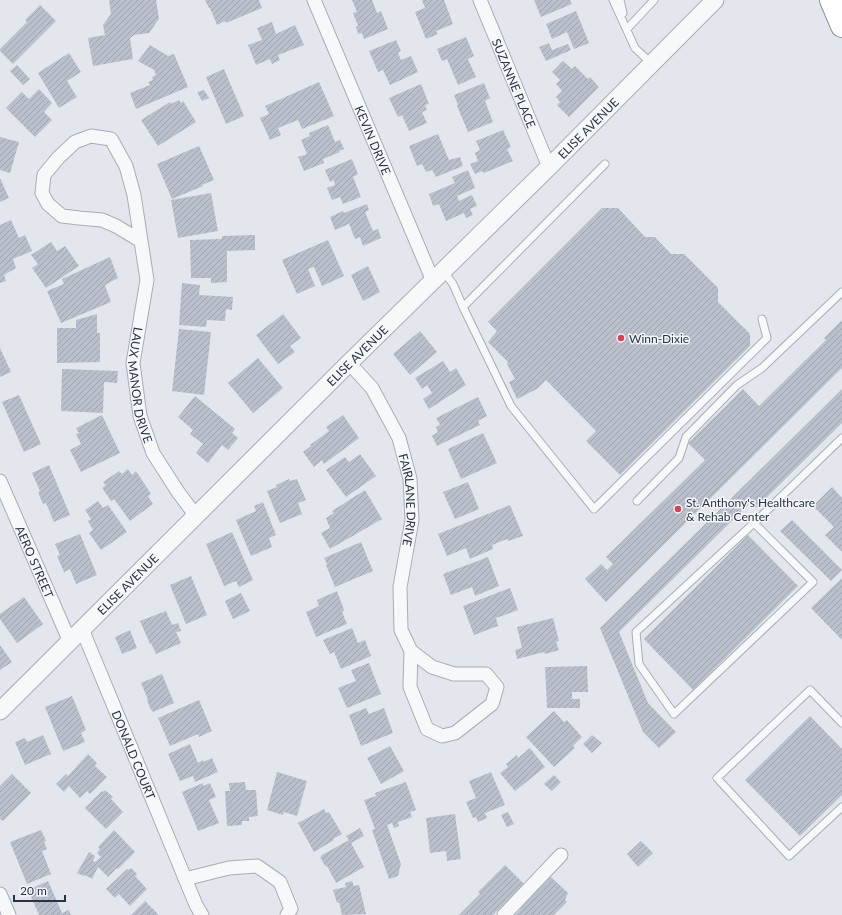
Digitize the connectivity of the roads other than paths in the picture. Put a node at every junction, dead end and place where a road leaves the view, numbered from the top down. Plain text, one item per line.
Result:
1 (314, 0) edge
2 (480, 0) edge
3 (613, 0) edge
4 (620, 0) edge
5 (654, 0) edge
6 (715, 0) edge
7 (831, 0) edge
8 (842, 26) edge
9 (627, 29) junction
10 (652, 64) junction
11 (605, 164) dead end
12 (549, 167) junction
13 (141, 241) junction
14 (438, 276) junction
15 (842, 292) edge
16 (463, 307) junction
17 (762, 319) dead end
18 (349, 363) junction
19 (842, 438) edge
20 (0, 480) edge
21 (637, 501) dead end
22 (196, 516) junction
23 (754, 523) junction
24 (82, 629) junction
25 (70, 642) junction
26 (411, 651) junction
27 (0, 711) edge
28 (842, 724) edge
29 (842, 807) edge
30 (561, 855) dead end
31 (185, 879) junction
32 (0, 894) edge
33 (9, 915) edge
34 (202, 915) edge
35 (287, 915) edge
36 (504, 915) edge

1 - 14 street, KEVIN DRIVE
2 - 12 street, SUZANNE PLACE
3 - 9 lane
4 - 9 lane
5 - 9 lane
6 - 10 street, ELISE AVENUE
7 - 8 highway
9 - 10 lane
10 - 12 street, ELISE AVENUE
11 - 16 lane
12 - 14 street, ELISE AVENUE
13 - 13 street, LAUX MANOR DRIVE
13 - 22 street, LAUX MANOR DRIVE
14 - 16 lane
14 - 18 street, ELISE AVENUE
15 - 21 lane
16 - 17 lane
18 - 22 street, ELISE AVENUE
18 - 26 street, FAIRLANE DRIVE
19 - 23 lane
20 - 25 street, AERO STREET
22 - 24 street, ELISE AVENUE
23 - 23 lane
24 - 25 street, ELISE AVENUE
24 - 31 street, DONALD COURT
25 - 27 street, ELISE AVENUE
26 - 26 street, FAIRLANE DRIVE
28 - 29 lane
30 - 36 street
31 - 34 street, DONALD COURT
31 - 35 street
32 - 33 street

